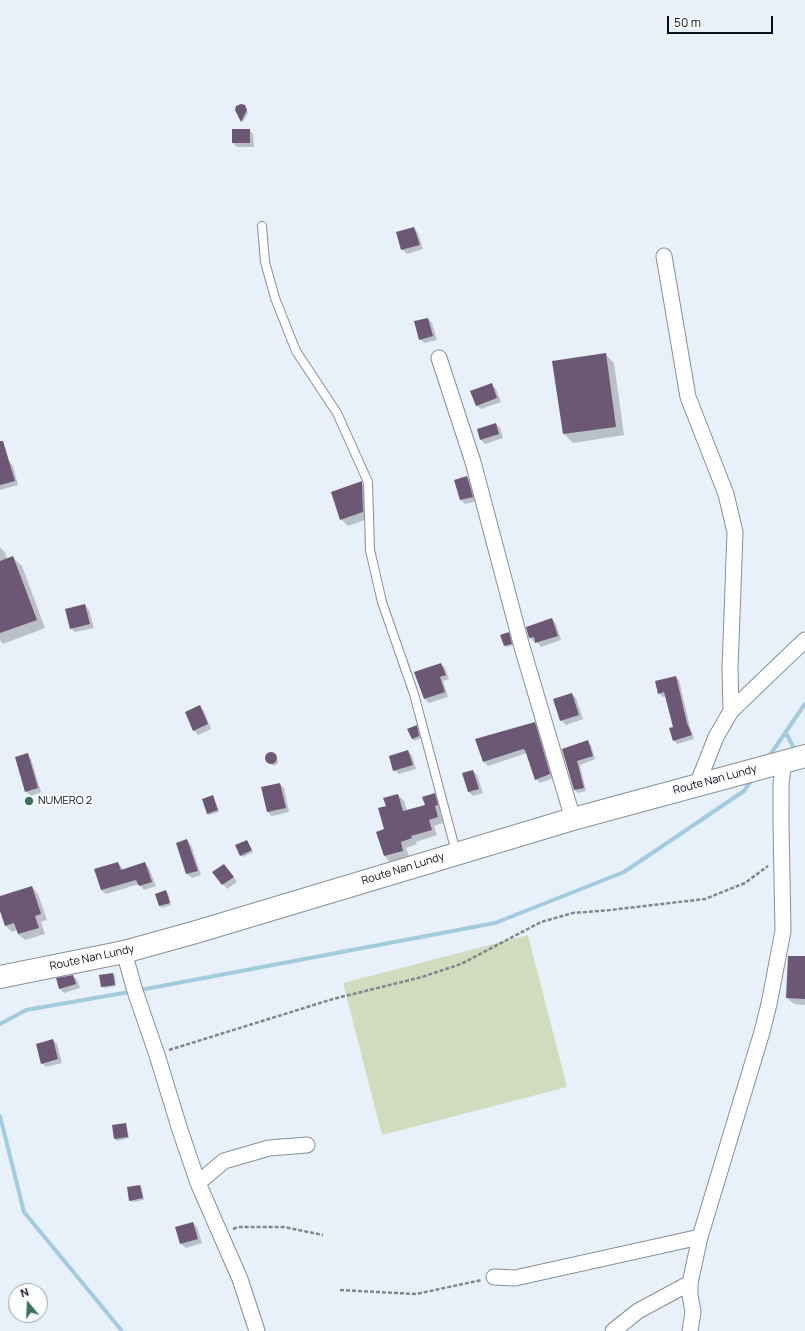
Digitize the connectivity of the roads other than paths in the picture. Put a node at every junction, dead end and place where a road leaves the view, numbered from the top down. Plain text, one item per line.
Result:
1 (262, 226) dead end
2 (664, 256) dead end
3 (439, 358) dead end
4 (805, 640) edge
5 (731, 712) junction
6 (805, 756) edge
7 (784, 761) junction
8 (697, 785) junction
9 (573, 819) junction
10 (456, 853) junction
11 (124, 952) junction
12 (0, 977) edge
13 (307, 1145) dead end
14 (198, 1183) junction
15 (700, 1237) junction
16 (494, 1277) road end
17 (690, 1283) junction
18 (257, 1331) edge
19 (613, 1331) edge
20 (690, 1331) edge

1 - 10 lane
2 - 5 street
3 - 9 street
4 - 5 street
5 - 8 street
6 - 7 main road, Route Nan Lundy
7 - 8 main road, Route Nan Lundy
7 - 15 street
8 - 9 main road, Route Nan Lundy
9 - 10 main road, Route Nan Lundy
10 - 11 main road, Route Nan Lundy
11 - 12 main road, Route Nan Lundy
11 - 14 street
13 - 14 street
14 - 18 street
15 - 16 street
15 - 17 street
17 - 19 street
17 - 20 street

